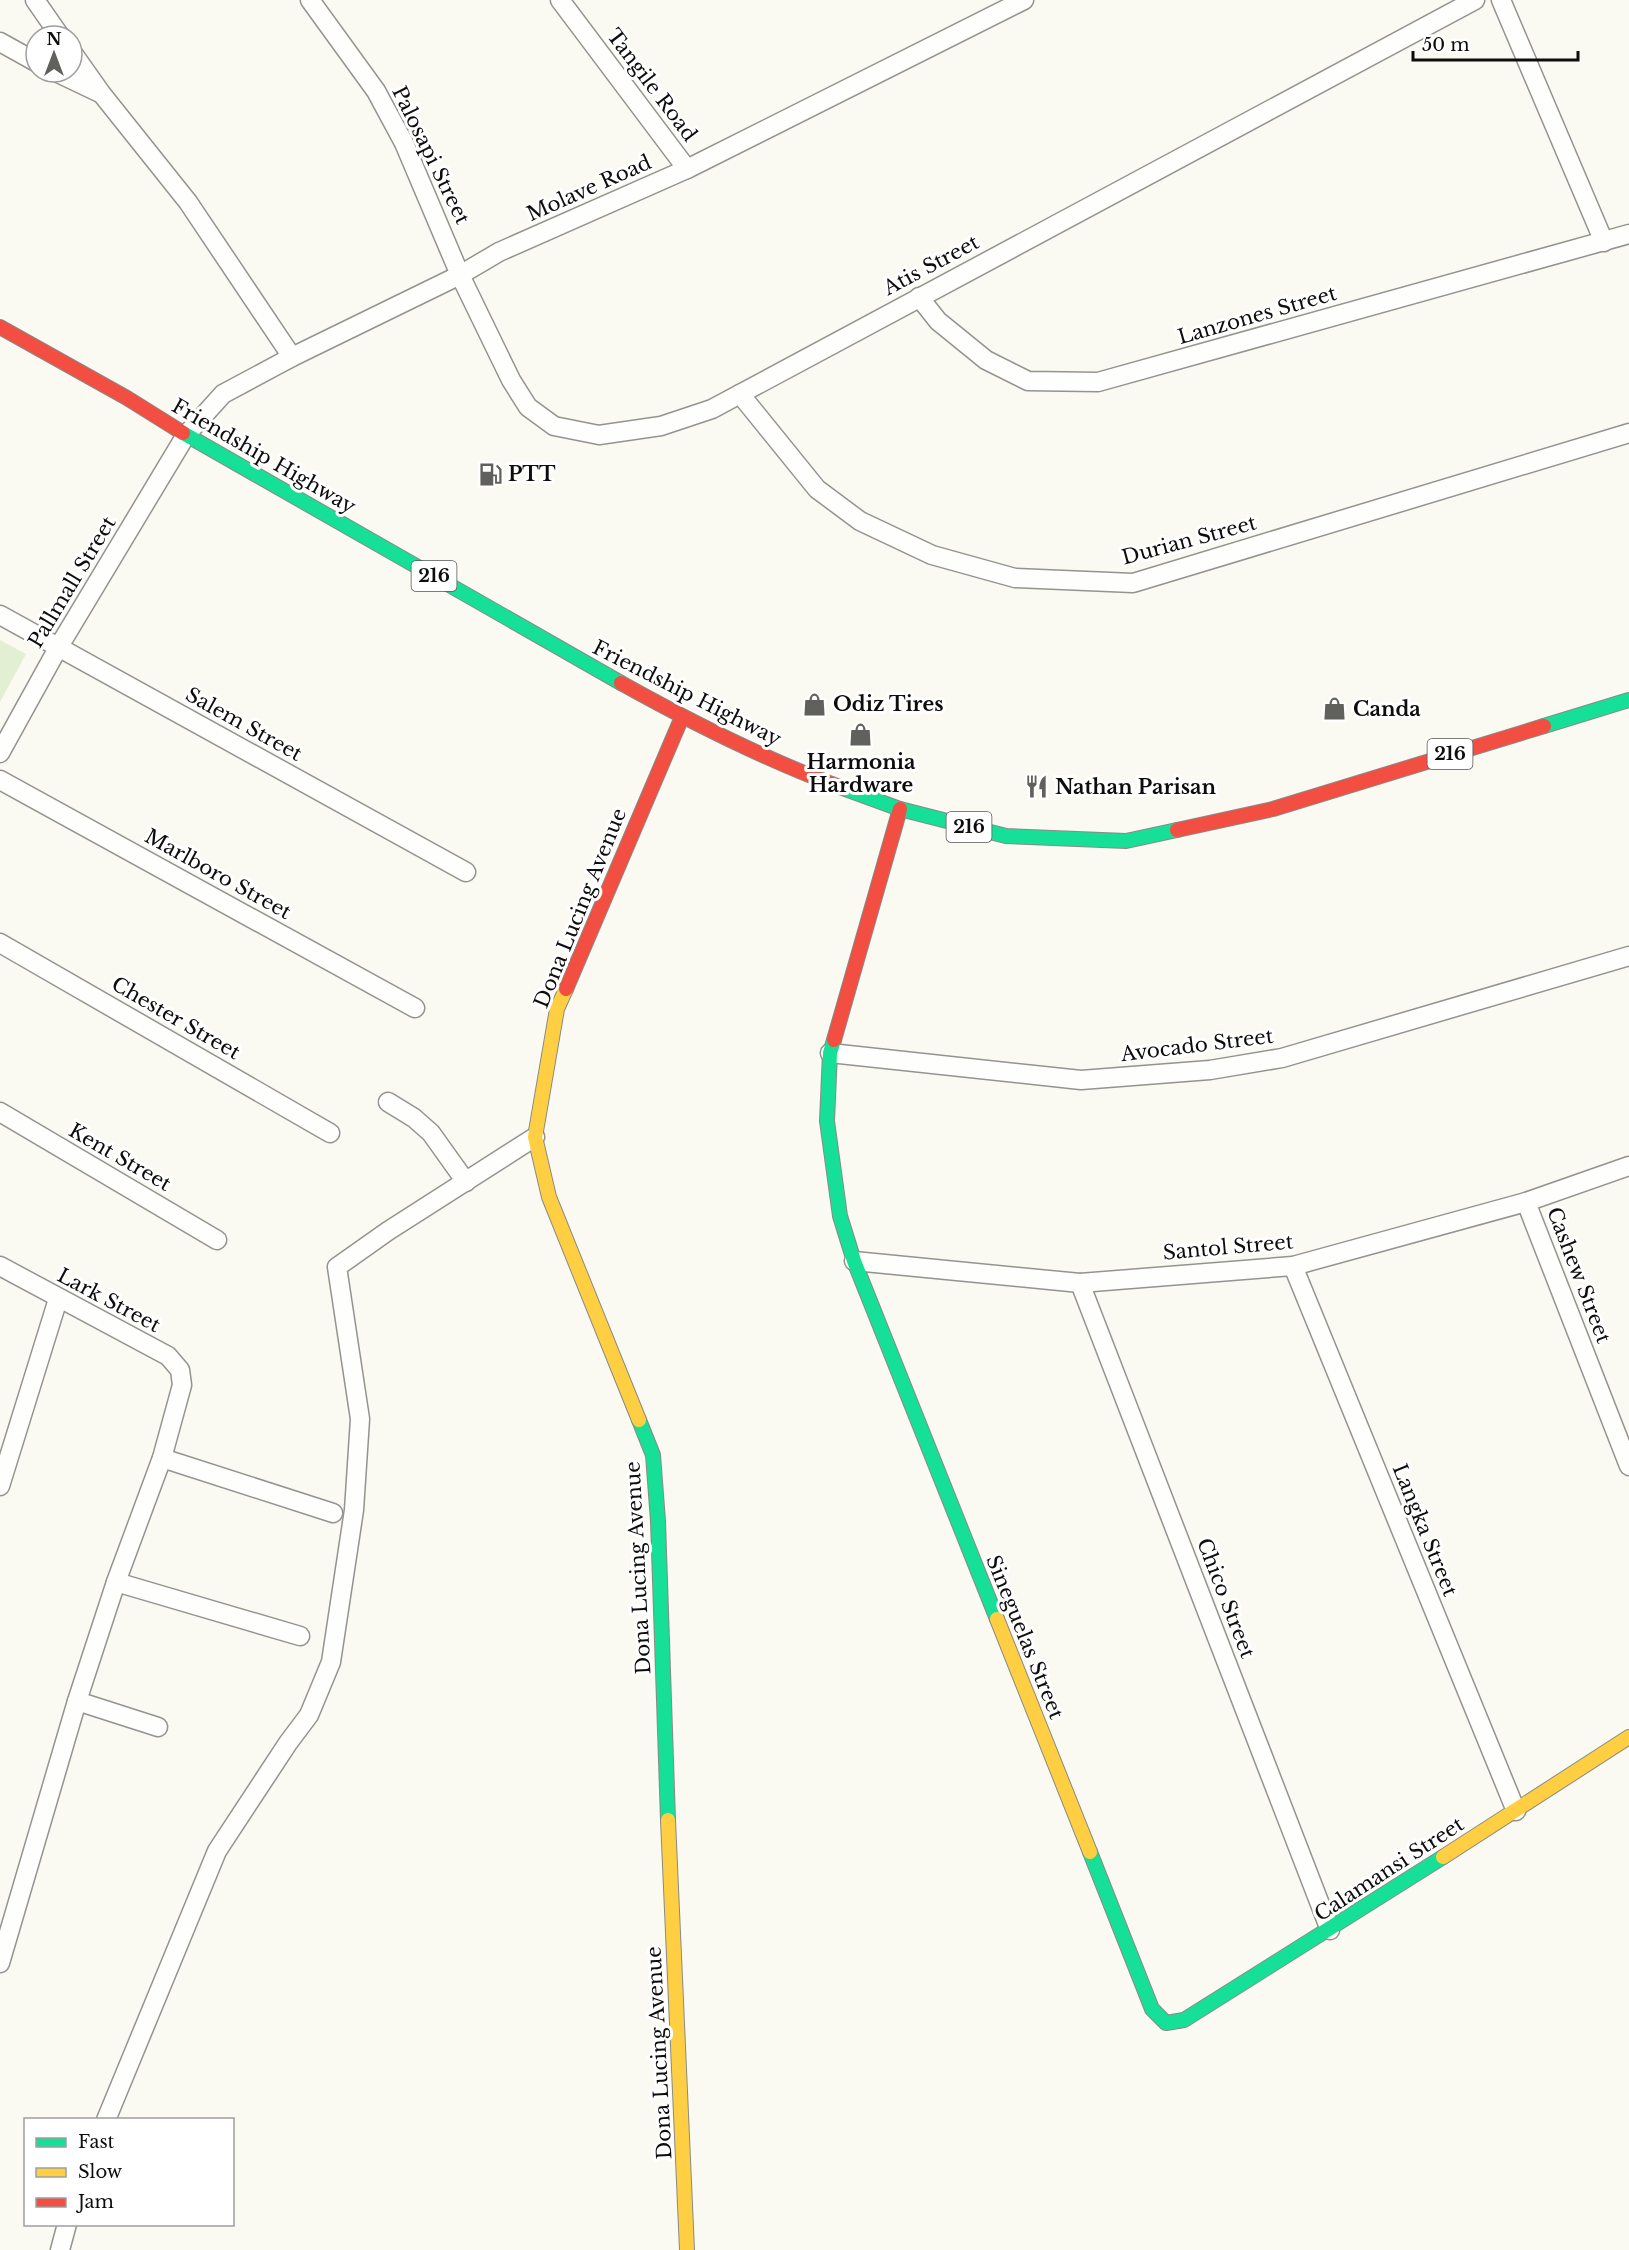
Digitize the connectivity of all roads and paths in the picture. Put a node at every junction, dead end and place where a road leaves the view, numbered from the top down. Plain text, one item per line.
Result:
1 (35, 0) edge
2 (310, 0) edge
3 (1024, 0) edge
4 (1475, 0) edge
5 (1501, 0) edge
6 (563, 1) edge
7 (52, 24) edge
8 (0, 42) edge
9 (24, 55) edge
10 (84, 69) edge
11 (82, 84) edge
12 (101, 93) junction
13 (687, 169) junction
14 (1629, 234) edge
15 (1604, 242) junction
16 (460, 275) junction
17 (919, 297) junction
18 (0, 327) edge
19 (292, 357) junction
20 (740, 394) junction
21 (1629, 433) edge
22 (186, 435) junction
23 (0, 615) edge
24 (58, 648) junction
25 (1629, 700) edge
26 (682, 717) junction
27 (0, 753) edge
28 (0, 780) edge
29 (900, 809) junction
30 (466, 872) dead end
31 (0, 943) edge
32 (1629, 956) edge
33 (414, 1008) dead end
34 (830, 1053) junction
35 (388, 1102) dead end
36 (0, 1112) edge
37 (330, 1132) dead end
38 (535, 1137) junction
39 (1629, 1166) edge
40 (466, 1182) junction
41 (1526, 1202) junction
42 (217, 1240) dead end
43 (854, 1261) junction
44 (0, 1266) edge
45 (1293, 1266) junction
46 (1080, 1283) junction
47 (58, 1299) junction
48 (162, 1458) junction
49 (1629, 1466) edge
50 (0, 1486) edge
51 (333, 1513) dead end
52 (116, 1582) junction
53 (300, 1636) dead end
54 (77, 1701) junction
55 (158, 1727) dead end
56 (1629, 1737) edge
57 (1516, 1811) junction
58 (1330, 1930) junction
59 (0, 1963) edge
60 (1166, 2024) joint
61 (107, 2118) edge
62 (66, 2226) edge
63 (60, 2250) edge
64 (687, 2250) edge

1 - 7 street
2 - 16 street, Palosapi Street
3 - 13 street, Molave Road
4 - 17 street, Atis Street
5 - 15 street
6 - 13 street, Tangile Road
8 - 9 street
10 - 12 street
11 - 12 street
12 - 19 street
13 - 16 street, Molave Road
14 - 15 street, Lanzones Street
15 - 17 street, Lanzones Street
16 - 19 street, Molave Road
16 - 20 street, Atis Street
17 - 20 street, Atis Street
18 - 22 street, Friendship Highway / 216
19 - 22 street, Molave Road
20 - 21 street, Durian Street
22 - 24 street, Pallmall Street
22 - 26 street, Friendship Highway / 216
23 - 24 street, Salem Street
24 - 27 street, Pallmall Street
24 - 30 street, Salem Street
25 - 29 street, Friendship Highway / 216
26 - 29 street, Friendship Highway / 216
26 - 38 street, Dona Lucing Avenue
28 - 33 street, Marlboro Street
29 - 34 street, Sineguelas Street
31 - 37 street, Chester Street
32 - 34 street, Avocado Street
34 - 43 street, Sineguelas Street
35 - 40 street
36 - 42 street, Kent Street
38 - 40 street
38 - 64 street, Dona Lucing Avenue
39 - 41 street, Santol Street
40 - 61 street
41 - 45 street, Santol Street
41 - 49 street, Cashew Street
43 - 46 street, Santol Street
43 - 60 street, Sineguelas Street
44 - 47 street, Lark Street
45 - 46 street, Santol Street
45 - 57 street, Langka Street
46 - 58 street, Chico Street
47 - 48 street, Lark Street
47 - 50 street
48 - 51 street
48 - 52 street
52 - 53 street
52 - 54 street
54 - 55 street
54 - 59 street
56 - 57 street, Calamansi Street
57 - 58 street, Calamansi Street
58 - 60 street, Calamansi Street
62 - 63 street

